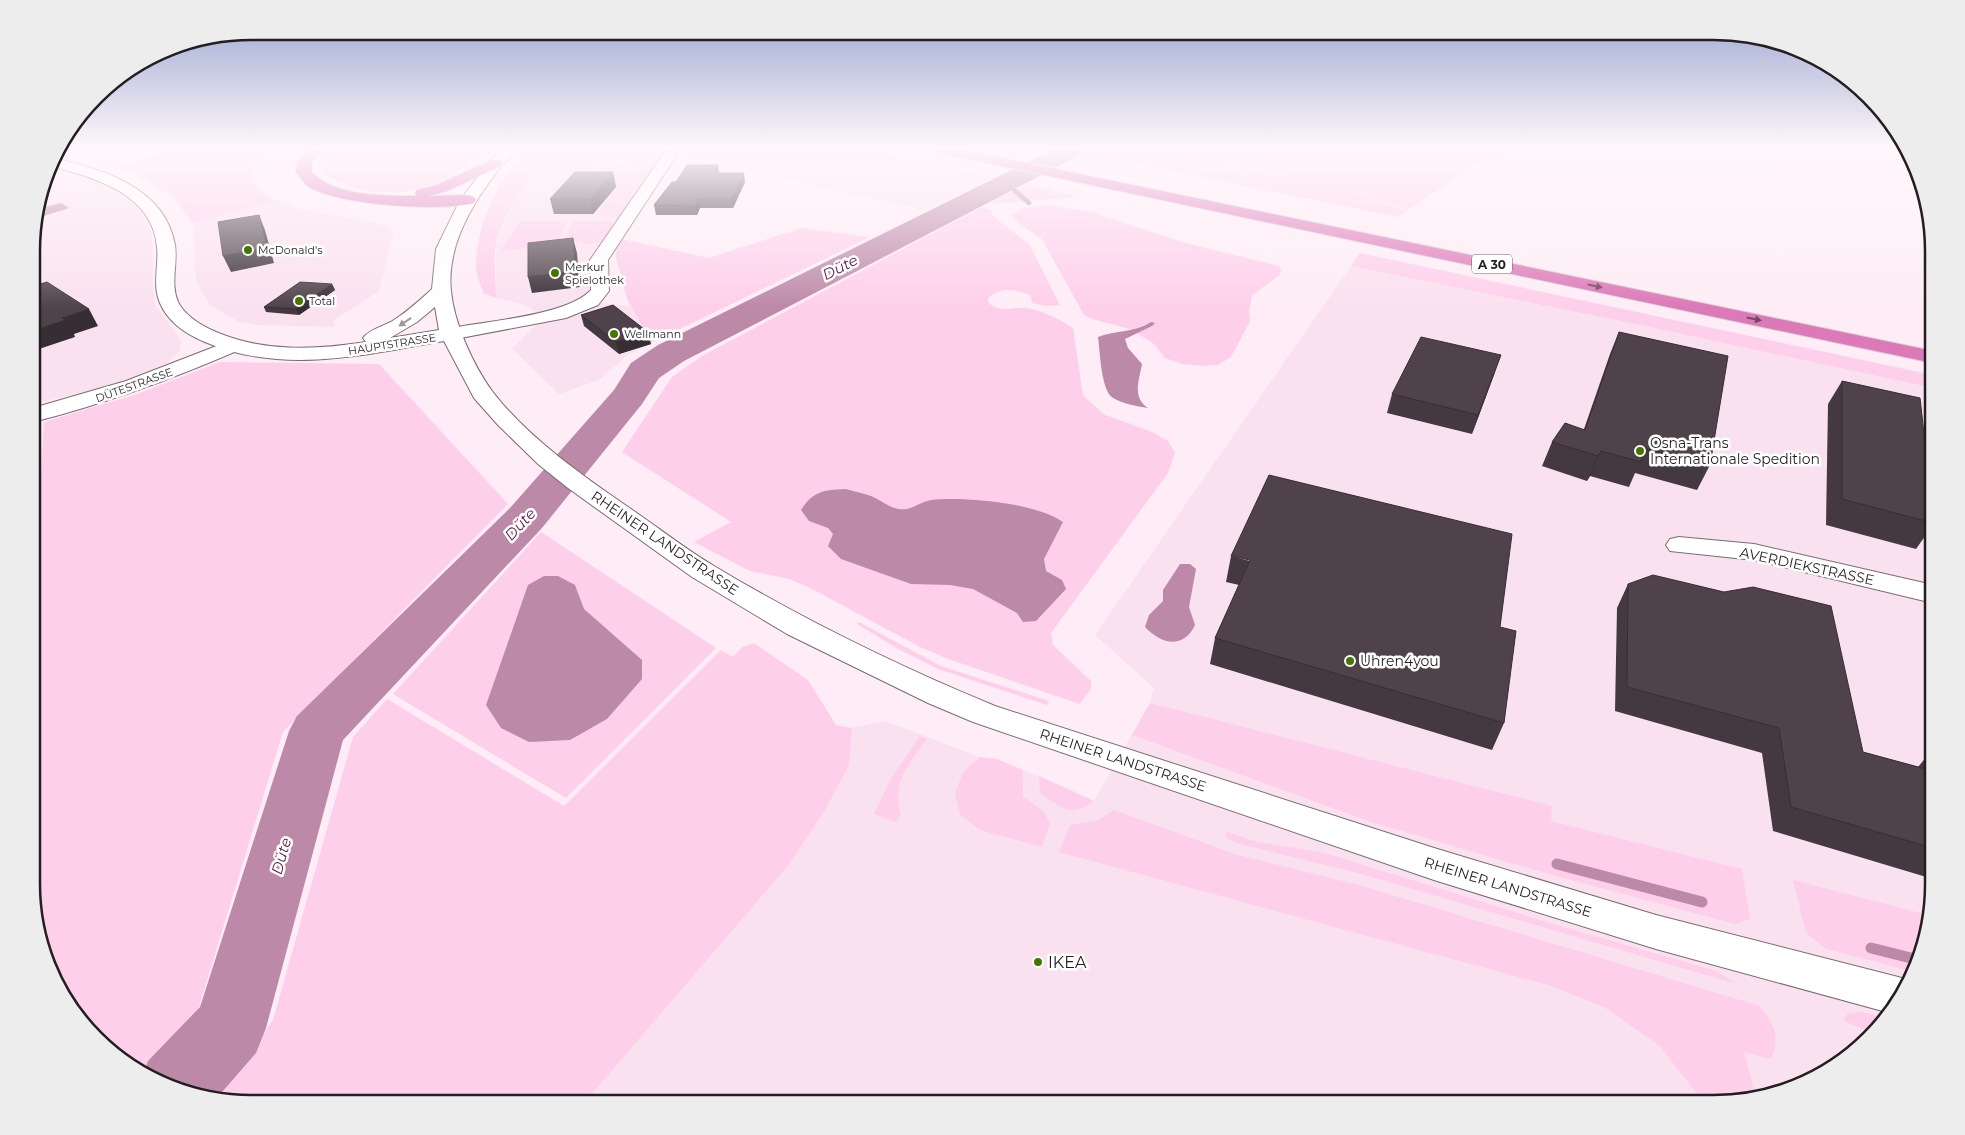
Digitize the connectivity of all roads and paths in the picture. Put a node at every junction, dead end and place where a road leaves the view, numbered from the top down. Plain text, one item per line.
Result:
1 (144, 202) edge
2 (467, 202) edge
3 (638, 202) edge
4 (1214, 202) edge
5 (1228, 202) edge
6 (441, 290) junction
7 (450, 334) junction
8 (1925, 340) edge
9 (232, 346) junction
10 (294, 354) junction
11 (1925, 355) edge
12 (40, 413) edge
13 (1679, 545) dead end
14 (1925, 592) edge
15 (1894, 995) edge

1 - 9 street, HAUPTSTRASSE
2 - 6 street, RHEINER LANDSTRASSE
3 - 7 street
4 -> 11 highway, A 30
5 - 8 highway, A 30
6 - 7 street, RHEINER LANDSTRASSE
6 -> 10 street
7 - 10 street, HAUPTSTRASSE
7 - 15 street, RHEINER LANDSTRASSE
9 - 10 street, HAUPTSTRASSE
9 - 12 street, DÜTESTRASSE
13 - 14 street, AVERDIEKSTRASSE

